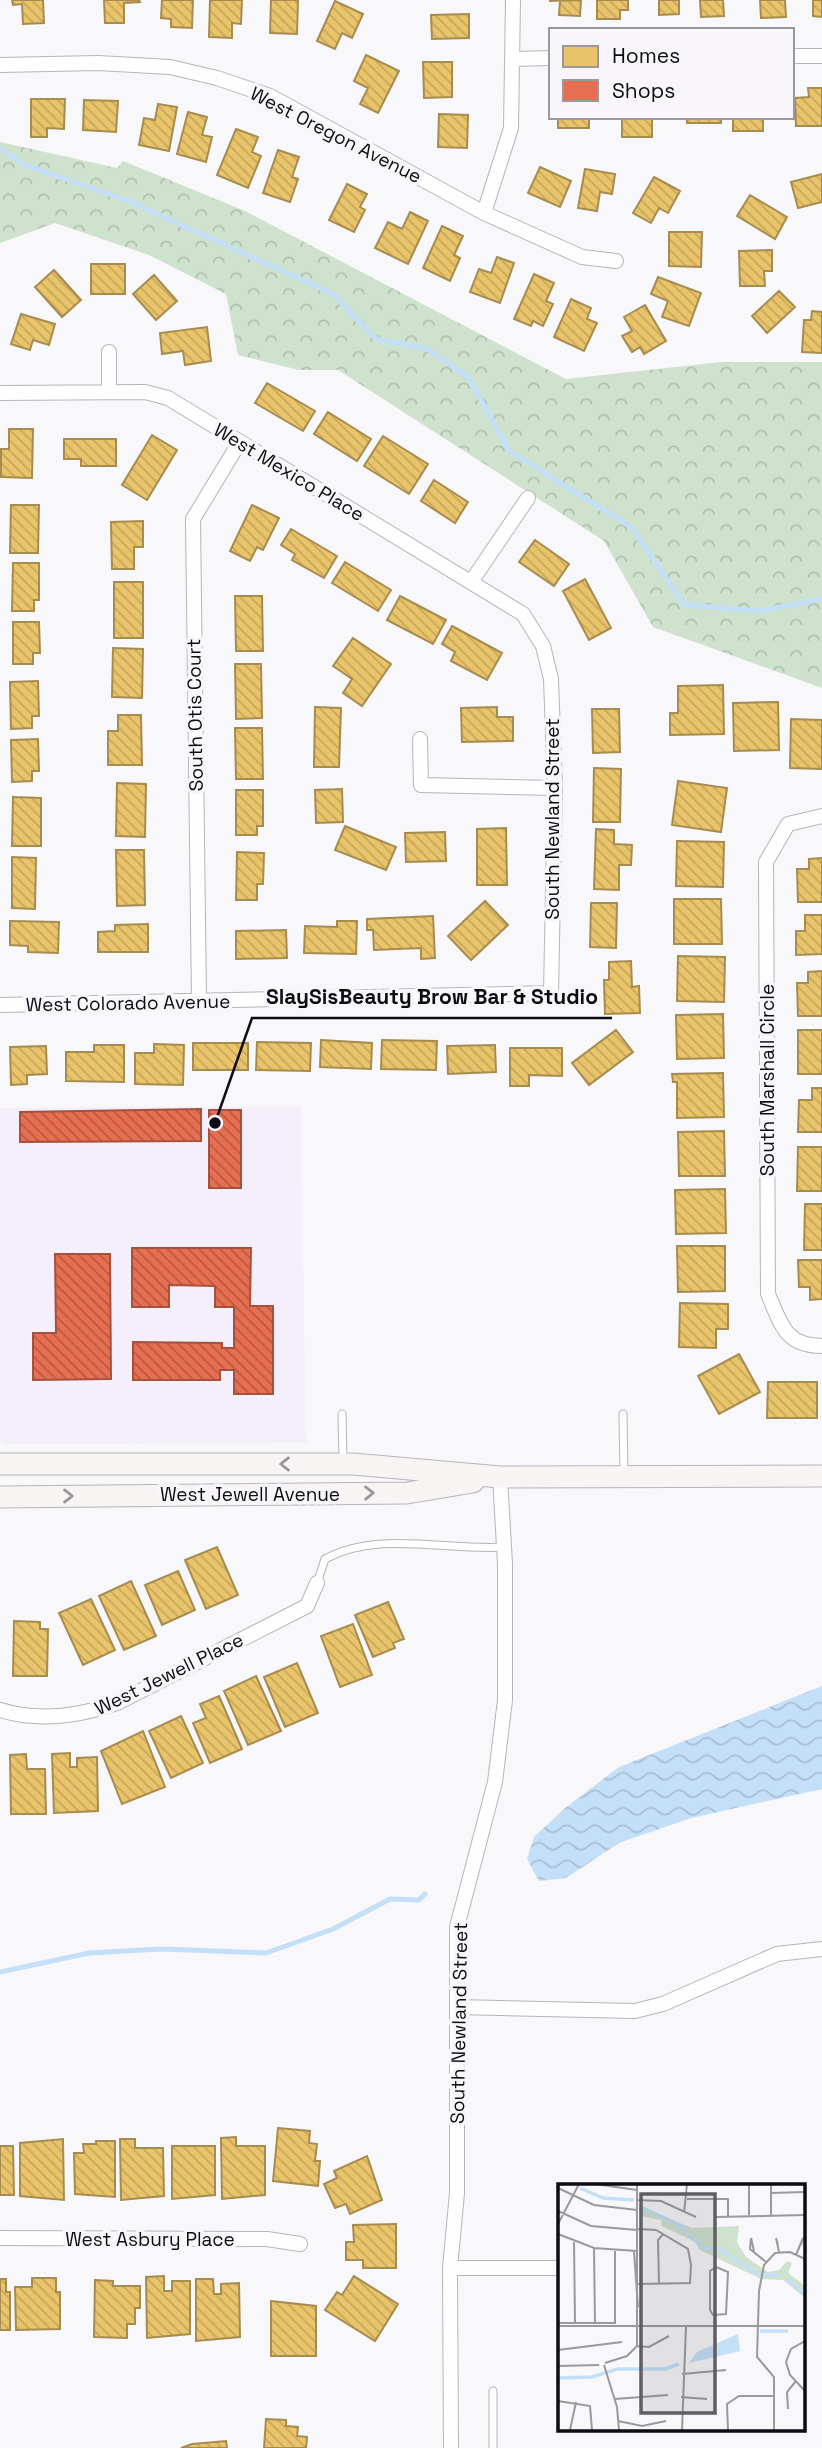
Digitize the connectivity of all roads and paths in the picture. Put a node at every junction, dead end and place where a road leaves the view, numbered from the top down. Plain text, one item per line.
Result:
1 (513, 0) edge
2 (794, 56) edge
3 (822, 56) edge
4 (549, 58) edge
5 (513, 59) junction
6 (0, 65) edge
7 (484, 213) junction
8 (616, 261) dead end
9 (109, 352) dead end
10 (109, 392) junction
11 (0, 393) edge
12 (239, 443) junction
13 (528, 498) dead end
14 (471, 582) junction
15 (543, 646) joint
16 (420, 739) dead end
17 (555, 788) junction
18 (822, 816) edge
19 (551, 993) joint
20 (199, 1002) junction
21 (0, 1005) edge
22 (822, 1346) edge
23 (342, 1414) dead end
24 (623, 1414) dead end
25 (0, 1464) edge
26 (343, 1464) junction
27 (822, 1476) edge
28 (500, 1477) junction
29 (624, 1477) junction
30 (0, 1497) edge
31 (504, 1547) junction
32 (317, 1583) joint
33 (0, 1710) edge
34 (822, 1949) edge
35 (457, 2007) junction
36 (0, 2238) edge
37 (300, 2244) dead end
38 (450, 2268) junction
39 (558, 2268) edge
40 (493, 2391) dead end
41 (451, 2448) edge
42 (493, 2448) edge

1 - 5 street
2 - 3 street
4 - 5 street
5 - 7 street
6 - 7 street, West Oregon Avenue
7 - 8 street, West Oregon Avenue
9 - 10 street
10 - 11 street, West Mexico Place
10 - 12 street, West Mexico Place
12 - 14 street, West Mexico Place
12 - 20 street, South Otis Court
13 - 14 street
14 - 15 street, West Mexico Place
15 - 17 street, South Newland Street
16 - 17 street
17 - 19 street, South Newland Street
18 - 22 street, South Marshall Circle
19 - 20 street, West Colorado Avenue
20 - 21 street, West Colorado Avenue
23 - 26 lane
24 - 29 lane
26 -> 25 main road, West Jewell Avenue
26 - 28 main road, West Jewell Avenue
27 - 29 main road, West Jewell Avenue
28 - 29 main road, West Jewell Avenue
30 -> 28 main road, West Jewell Avenue
28 - 31 street, South Newland Street
31 - 32 lane
31 - 35 street, South Newland Street
32 - 33 street, West Jewell Place
34 - 35 street
35 - 38 street, South Newland Street
36 - 37 street, West Asbury Place
38 - 39 street
38 - 41 street, South Newland Street
40 - 42 lane

